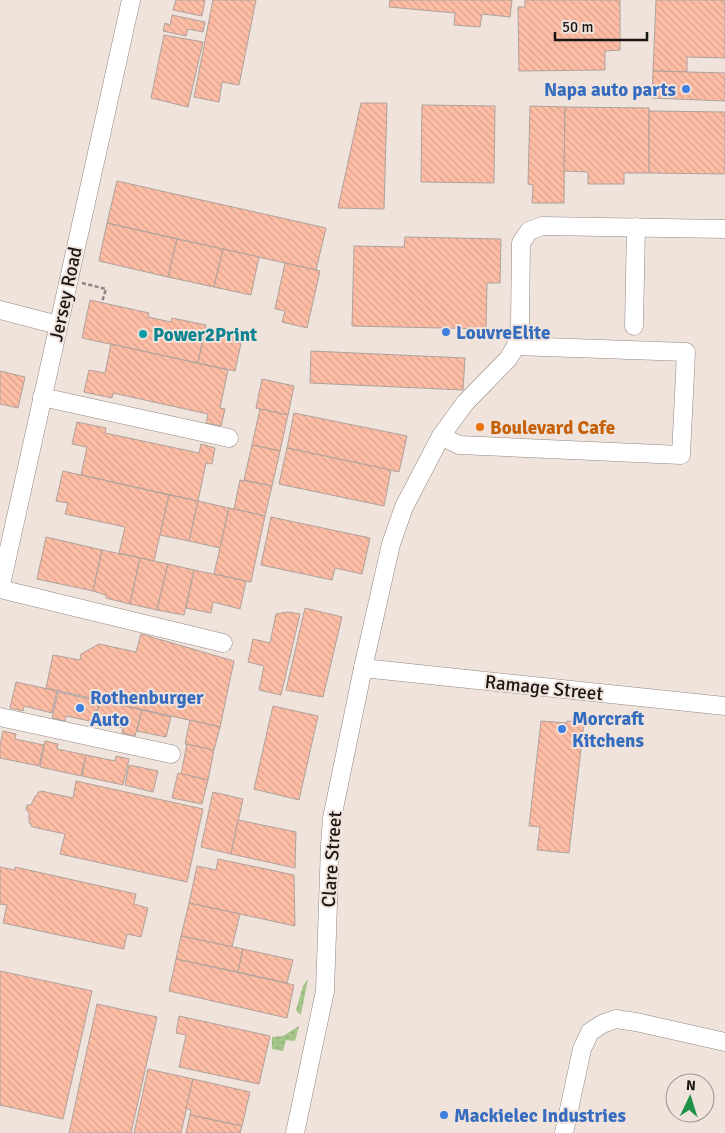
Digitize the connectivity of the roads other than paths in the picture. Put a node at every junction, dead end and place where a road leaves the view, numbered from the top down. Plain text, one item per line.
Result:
1 (131, 0) edge
2 (636, 227) junction
3 (725, 229) edge
4 (0, 310) edge
5 (58, 325) junction
6 (634, 326) dead end
7 (516, 346) junction
8 (42, 397) junction
9 (441, 436) junction
10 (229, 438) dead end
11 (0, 589) edge
12 (223, 643) dead end
13 (363, 668) junction
14 (725, 706) edge
15 (0, 717) edge
16 (172, 754) dead end
17 (725, 1042) edge
18 (295, 1133) edge
19 (564, 1133) edge

1 - 5 street, Jersey Road
2 - 3 street
2 - 6 street
2 - 7 street
4 - 5 street
5 - 8 street, Jersey Road
7 - 9 street, Clare Street
7 - 9 street
8 - 10 street
8 - 11 street, Jersey Road
9 - 13 street, Clare Street
11 - 12 street
13 - 14 street, Ramage Street
13 - 18 street, Clare Street
15 - 16 street
17 - 19 street

